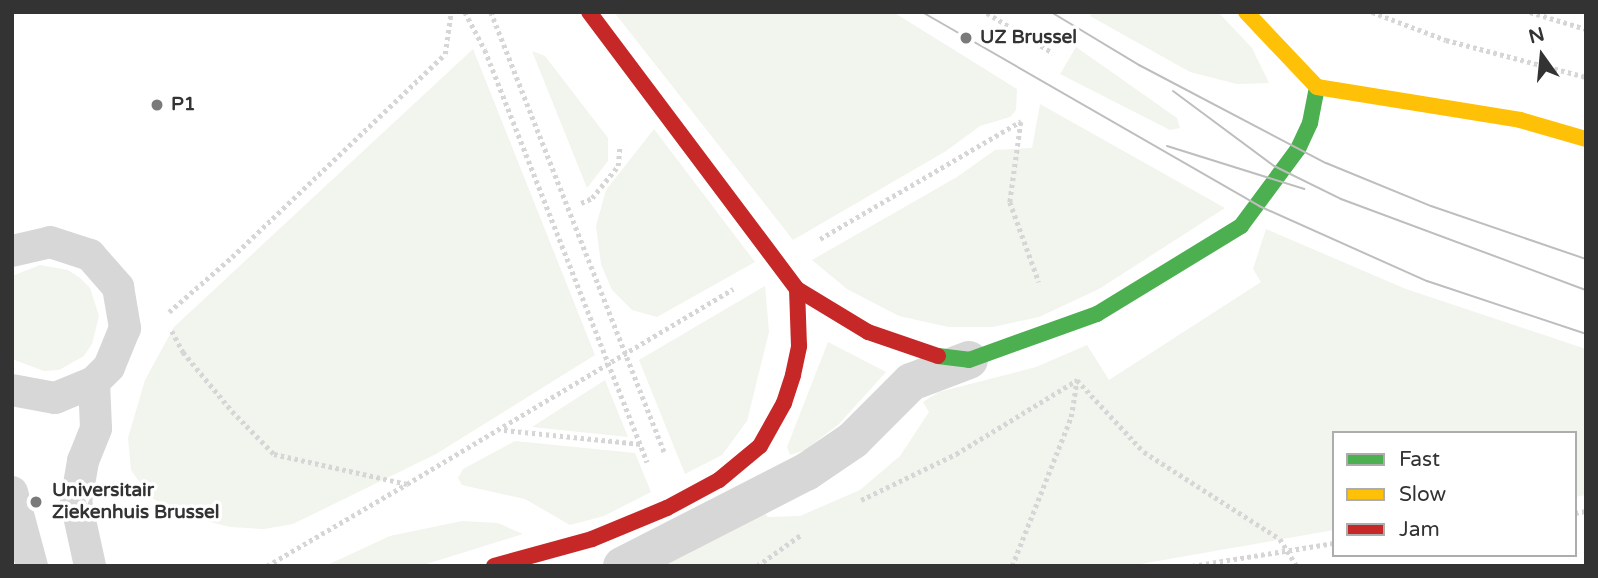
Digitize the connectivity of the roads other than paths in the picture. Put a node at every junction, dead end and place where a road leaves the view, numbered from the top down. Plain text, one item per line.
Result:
1 (589, 12) edge
2 (1246, 12) edge
3 (1317, 87) junction
4 (1586, 139) edge
5 (12, 251) edge
6 (797, 289) junction
7 (969, 360) junction
8 (94, 382) junction
9 (12, 390) edge
10 (12, 492) edge
11 (32, 566) edge
12 (90, 566) edge
13 (494, 566) edge
14 (622, 566) edge

1 - 6 street
2 - 3 street
3 - 4 street
3 - 7 street
5 - 8 lane
6 - 7 street
6 - 13 street
7 - 14 street
8 - 9 lane
8 - 12 lane
10 - 11 lane

